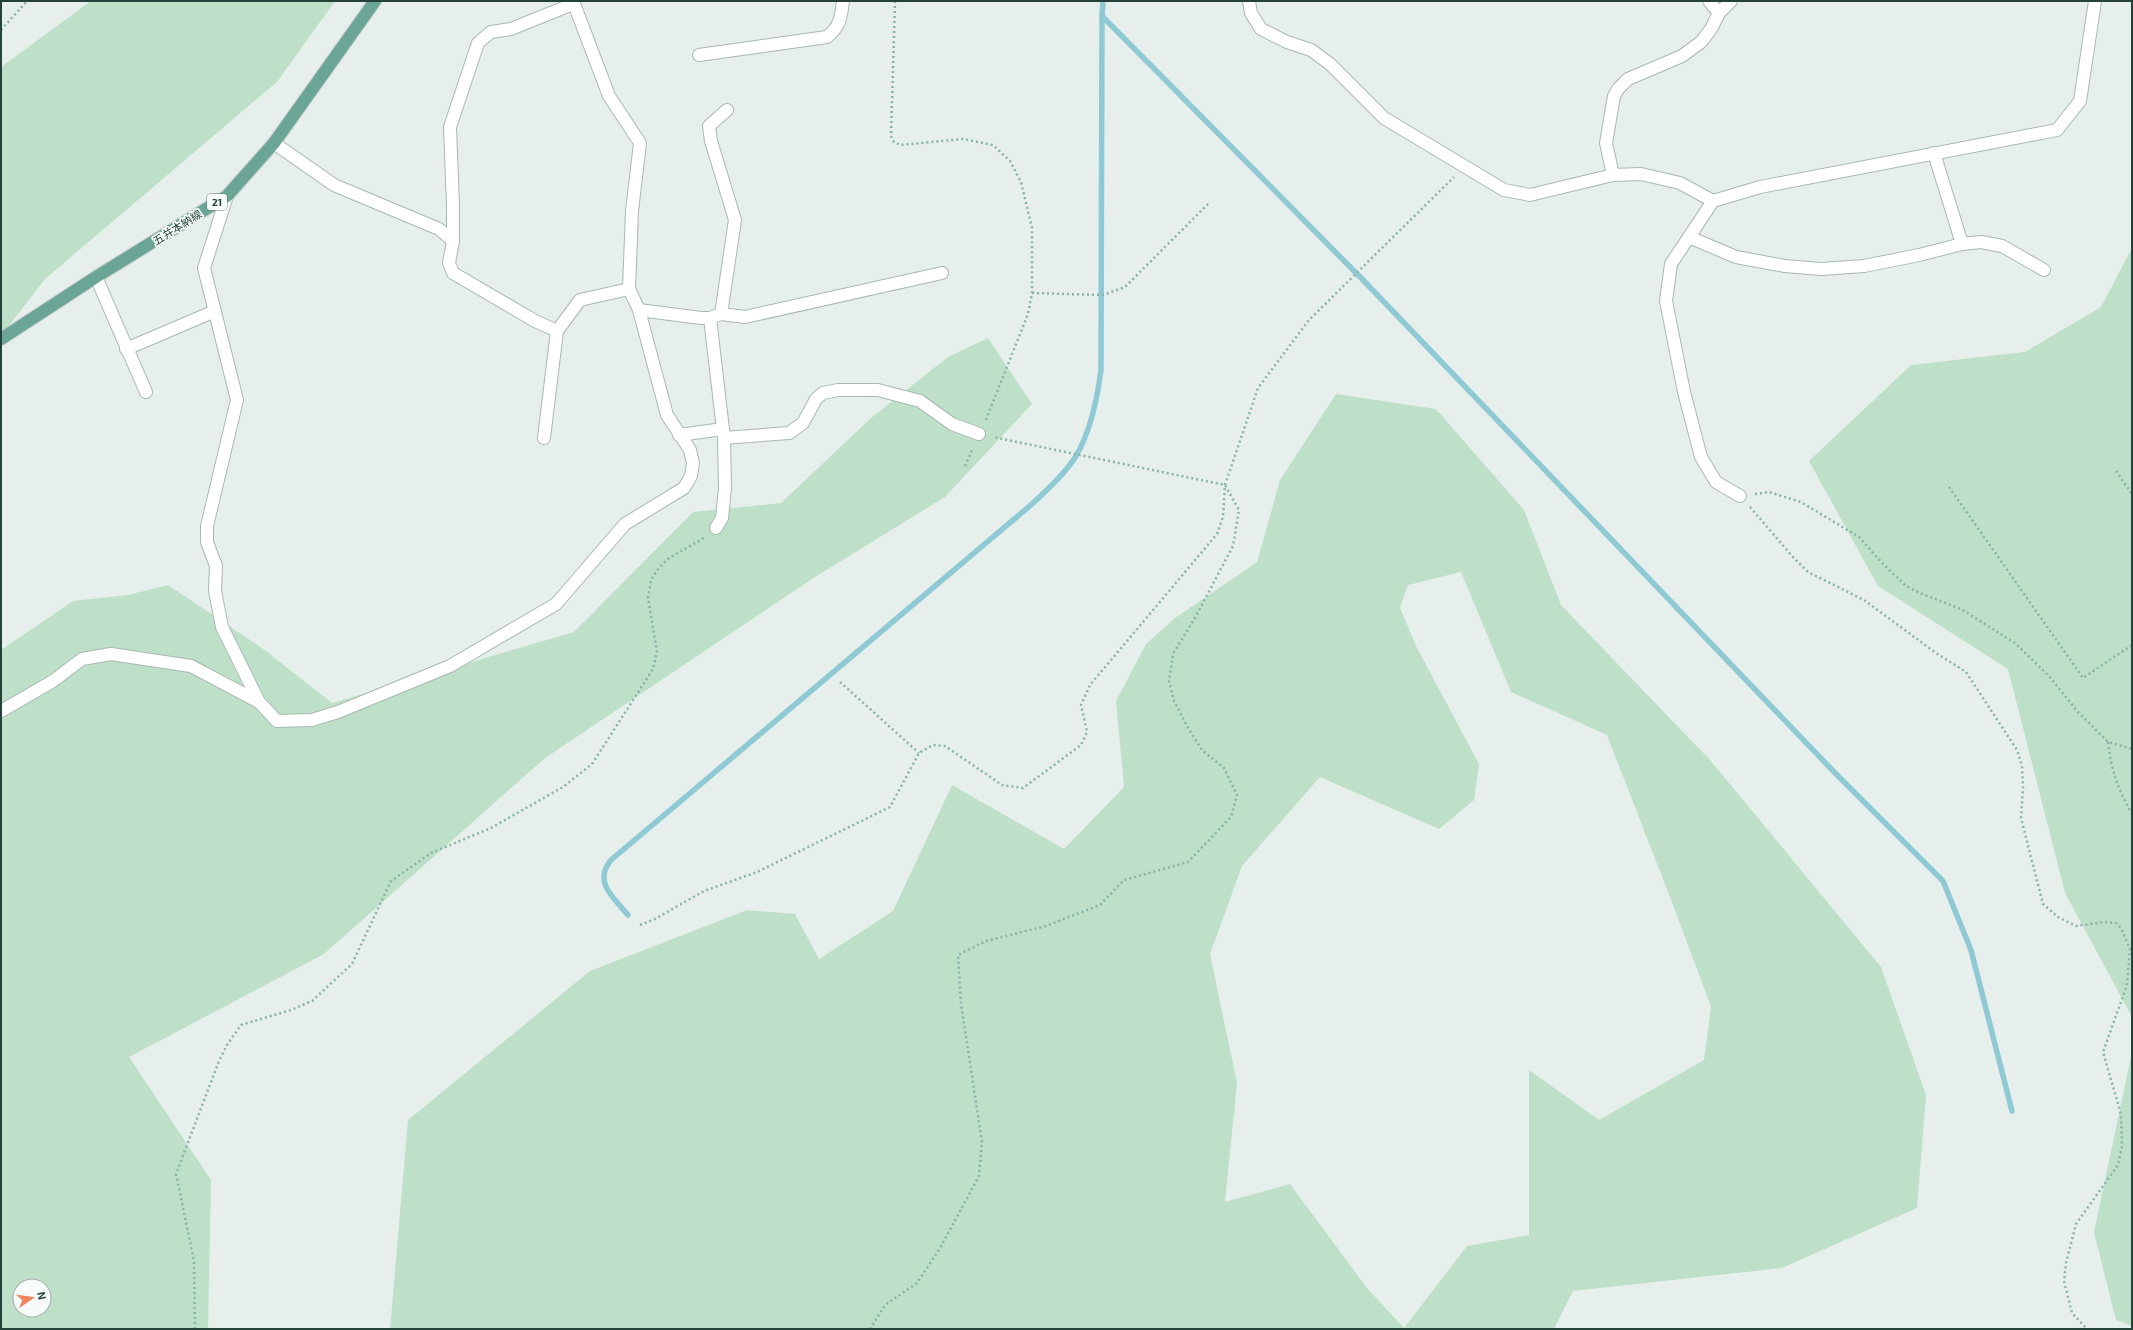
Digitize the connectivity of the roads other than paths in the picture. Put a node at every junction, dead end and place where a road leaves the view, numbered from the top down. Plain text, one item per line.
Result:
1 (375, 1) edge
2 (843, 1) edge
3 (1249, 1) edge
4 (1709, 1) edge
5 (1731, 1) edge
6 (2095, 1) edge
7 (573, 2) edge
8 (1719, 13) junction
9 (699, 55) dead end
10 (727, 110) dead end
11 (274, 143) junction
12 (1934, 153) junction
13 (1613, 175) junction
14 (227, 196) junction
15 (1713, 201) junction
16 (1689, 237) junction
17 (453, 240) junction
18 (1962, 244) junction
19 (2044, 270) dead end
20 (942, 273) dead end
21 (96, 277) junction
22 (629, 288) junction
23 (639, 310) junction
24 (215, 311) junction
25 (721, 314) junction
26 (710, 318) junction
27 (557, 330) junction
28 (1, 340) edge
29 (126, 349) junction
30 (146, 392) dead end
31 (724, 434) junction
32 (979, 434) road end
33 (679, 435) junction
34 (544, 438) dead end
35 (1740, 496) road end
36 (716, 528) road end
37 (259, 702) junction
38 (1, 711) edge

1 - 11 main road, 五井本納線 / 21
2 - 9 street
3 - 13 street
4 - 8 street
5 - 8 street
6 - 12 street
7 - 17 street
7 - 22 street
8 - 13 street
10 - 25 street
11 - 14 main road, 五井本納線 / 21
11 - 17 street
12 - 15 street
12 - 18 street
13 - 15 street
14 - 21 main road, 五井本納線 / 21
14 - 24 street
15 - 16 street
16 - 18 street
16 - 35 street
17 - 27 street
18 - 19 street
20 - 25 street
21 - 28 main road, 五井本納線 / 21
21 - 29 street
22 - 23 street
22 - 27 street
23 - 26 street
23 - 33 street
24 - 29 street
24 - 37 street
25 - 26 street
26 - 31 street
27 - 34 street
29 - 30 street
31 - 32 street
31 - 33 street
31 - 36 street
33 - 37 street
37 - 38 street

